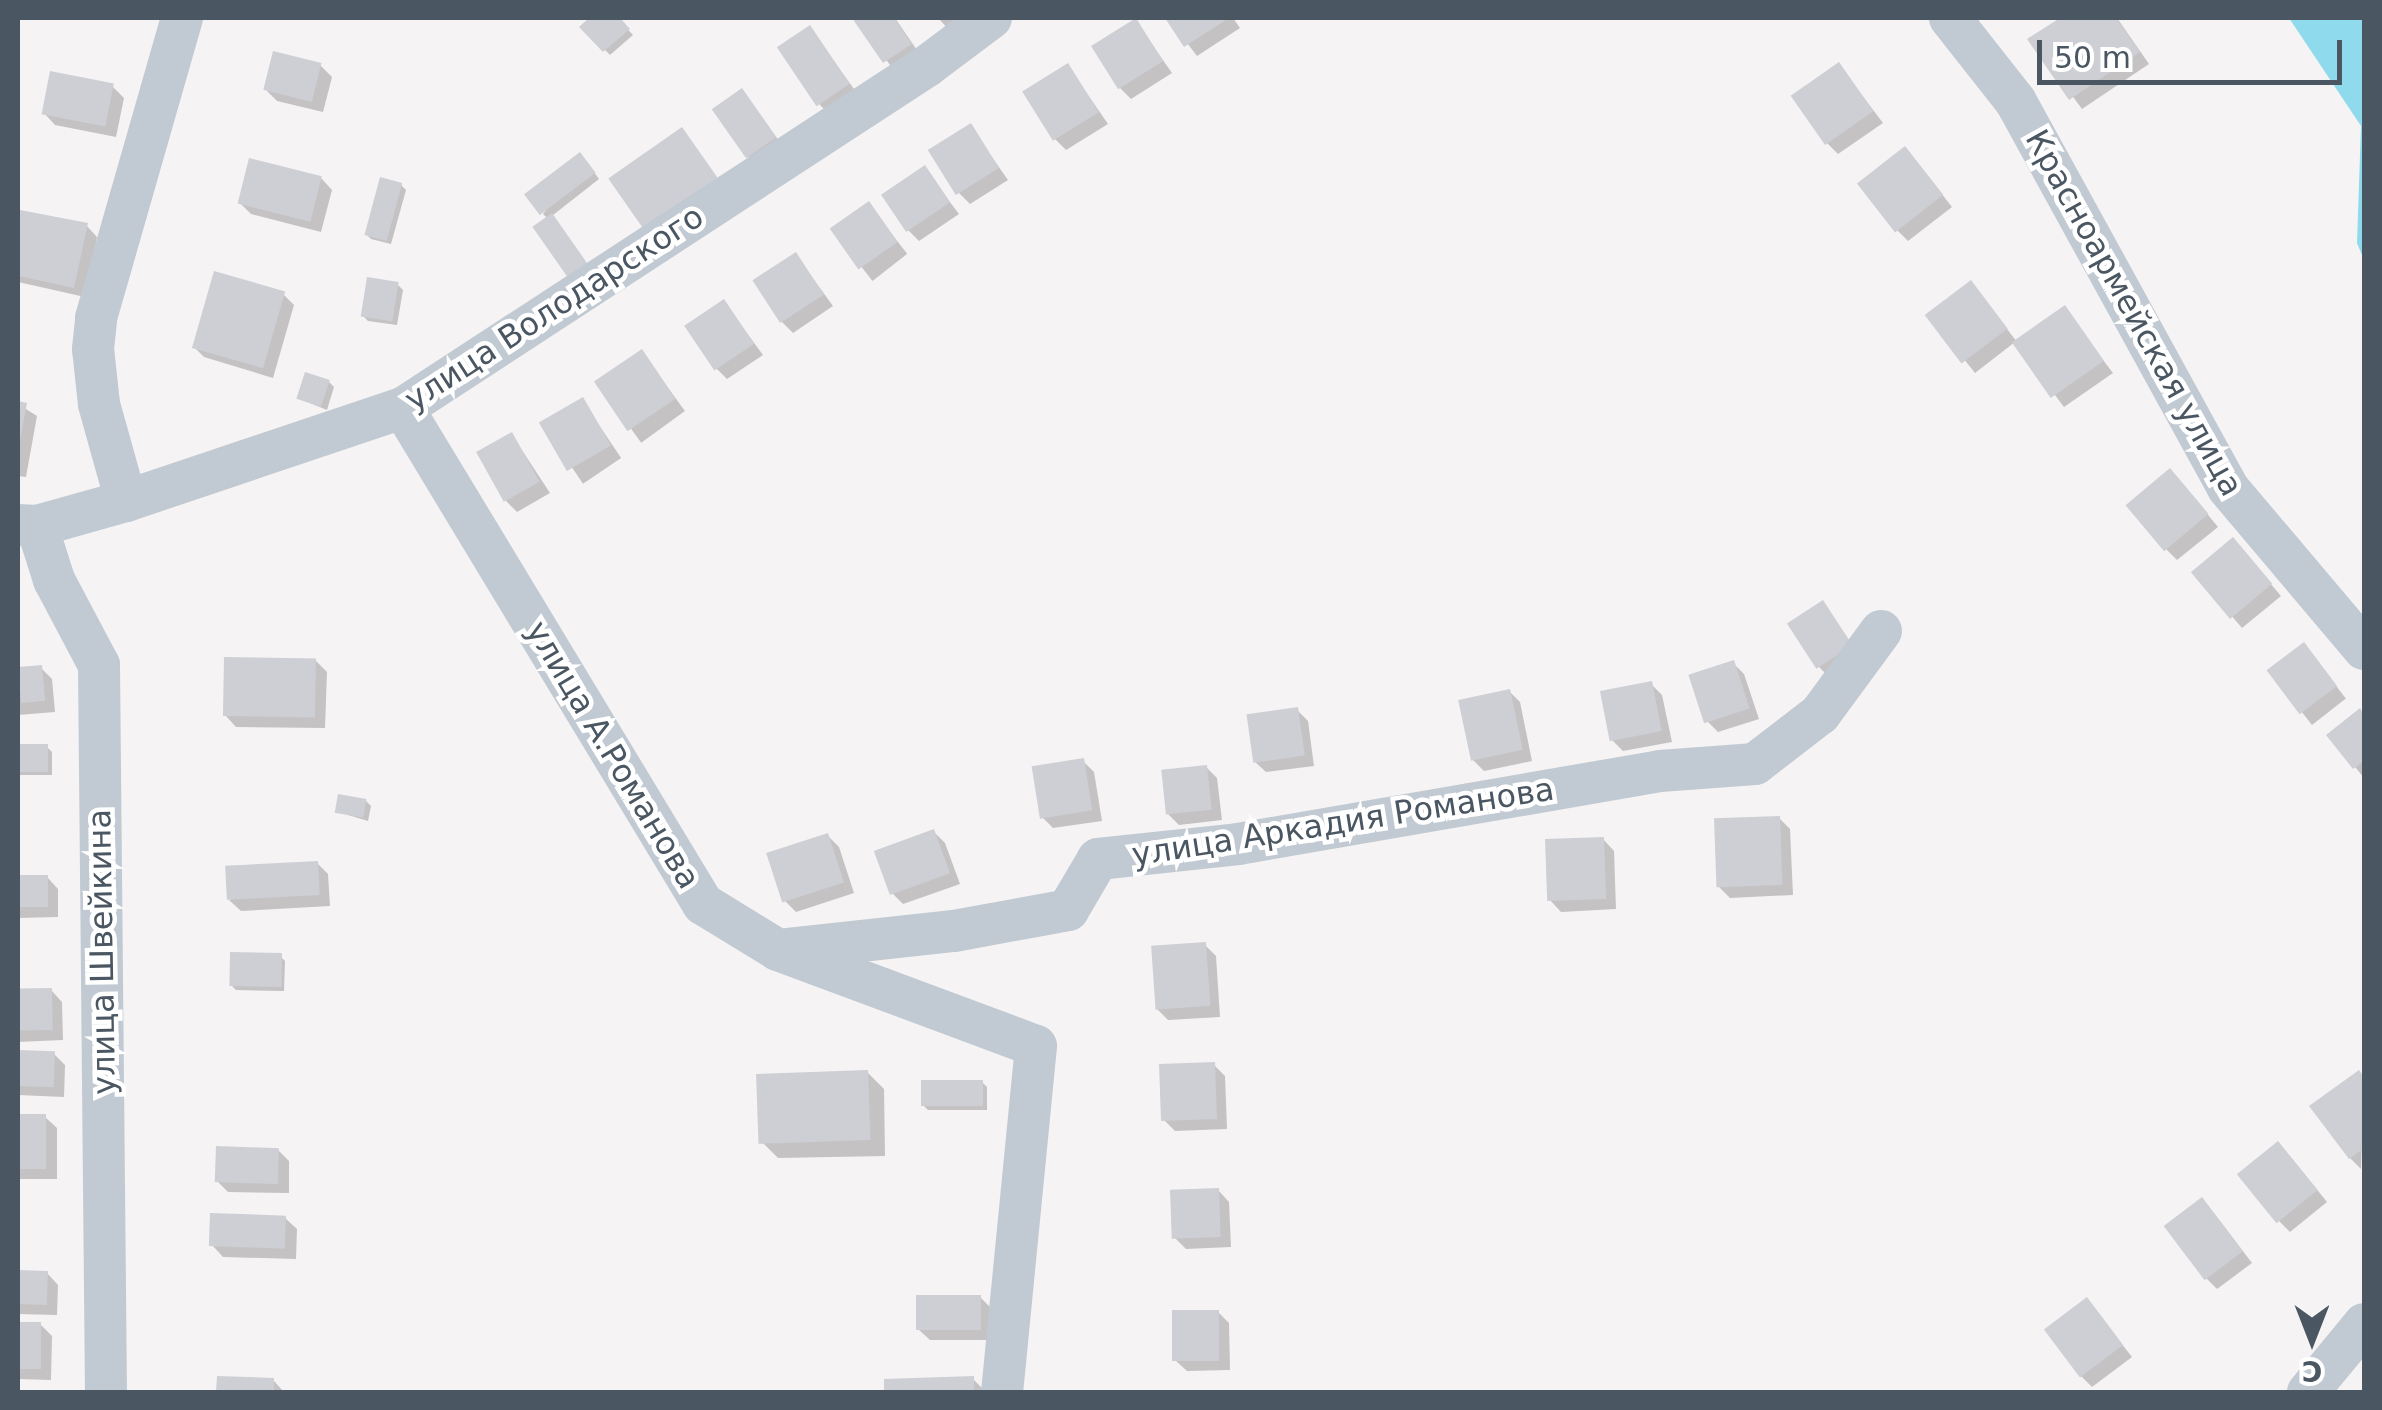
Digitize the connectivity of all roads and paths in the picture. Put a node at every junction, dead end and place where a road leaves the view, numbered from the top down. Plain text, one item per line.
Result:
1 (182, 18) edge
2 (990, 18) edge
3 (1950, 18) edge
4 (403, 408) junction
5 (126, 502) junction
6 (27, 526) edge
7 (1881, 631) dead end
8 (2364, 650) edge
9 (778, 950) junction
10 (2364, 1324) edge
11 (106, 1392) edge
12 (1002, 1392) edge
13 (2308, 1392) edge

1 - 5 street
2 - 4 street, улица Володарского
3 - 8 street, Красноармейская улица
4 - 5 street, улица Володарского
4 - 9 street, улица А.Романова
5 - 6 street, улица Володарского
6 - 11 street, улица Швейкина
7 - 9 street, улица Аркадия Романова
9 - 12 street, улица А.Романова
10 - 13 street

